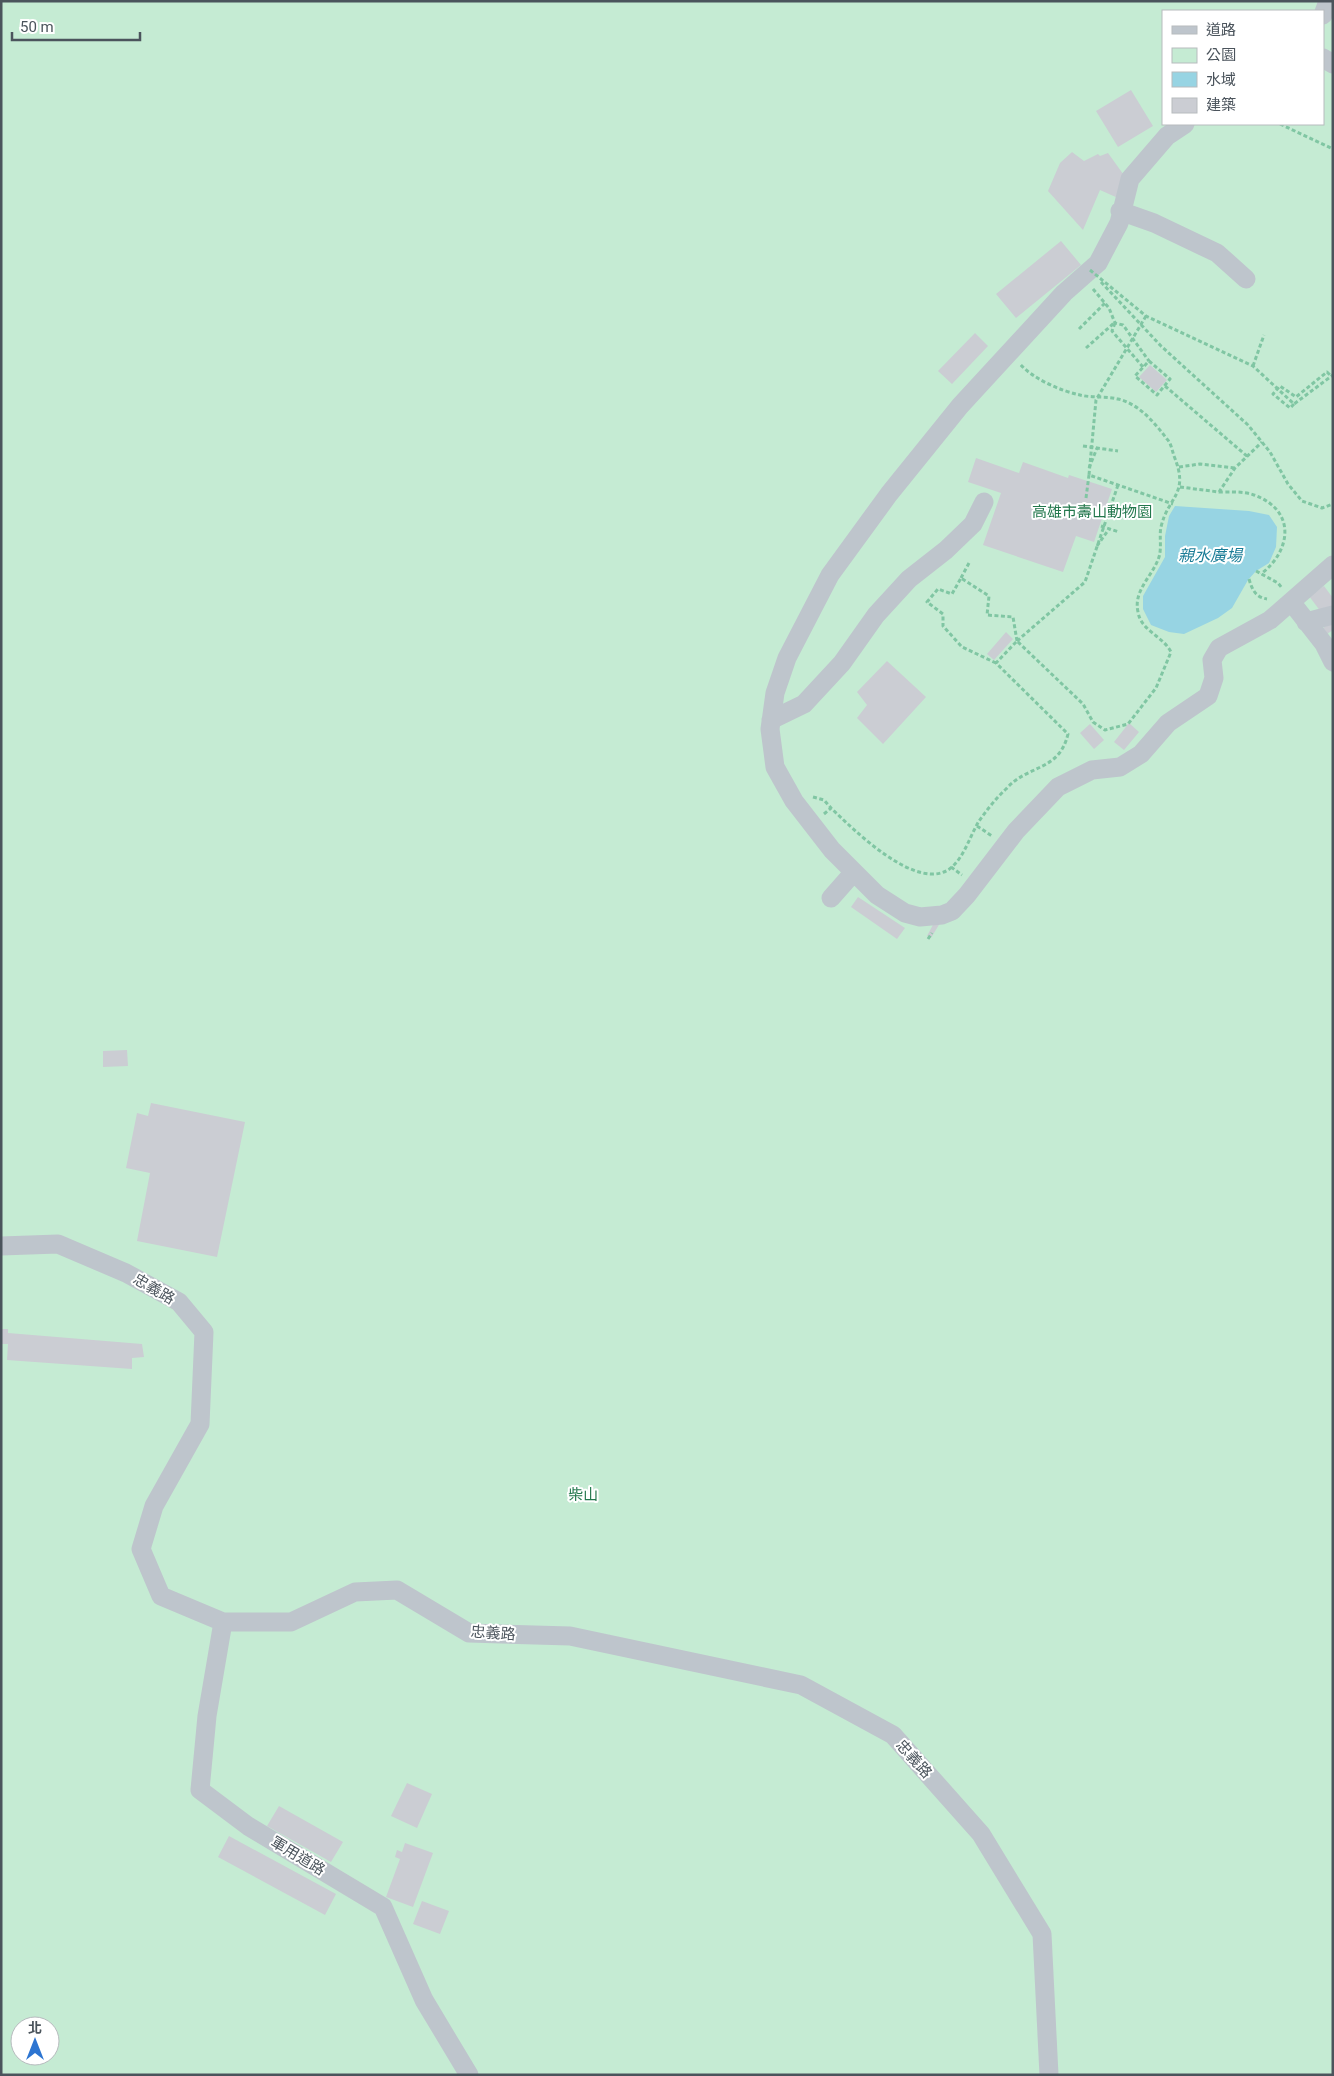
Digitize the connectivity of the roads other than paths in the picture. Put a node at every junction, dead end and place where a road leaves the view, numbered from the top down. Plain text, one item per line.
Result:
1 (1184, 125) edge
2 (1120, 211) junction
3 (1246, 280) dead end
4 (984, 502) dead end
5 (1333, 565) edge
6 (1292, 603) junction
7 (1333, 615) edge
8 (1306, 622) junction
9 (1333, 662) edge
10 (771, 720) junction
11 (853, 873) junction
12 (831, 898) dead end
13 (1, 1246) edge
14 (223, 1622) junction
15 (469, 2075) edge
16 (1049, 2075) edge

1 - 2 lane
2 - 3 lane
2 - 10 lane
4 - 10 lane
5 - 6 lane
6 - 8 lane
6 - 11 lane
7 - 8 lane
8 - 9 lane
10 - 11 lane
11 - 12 lane
13 - 14 lane, 忠義路
14 - 15 lane, 軍用道路
14 - 16 lane, 忠義路

